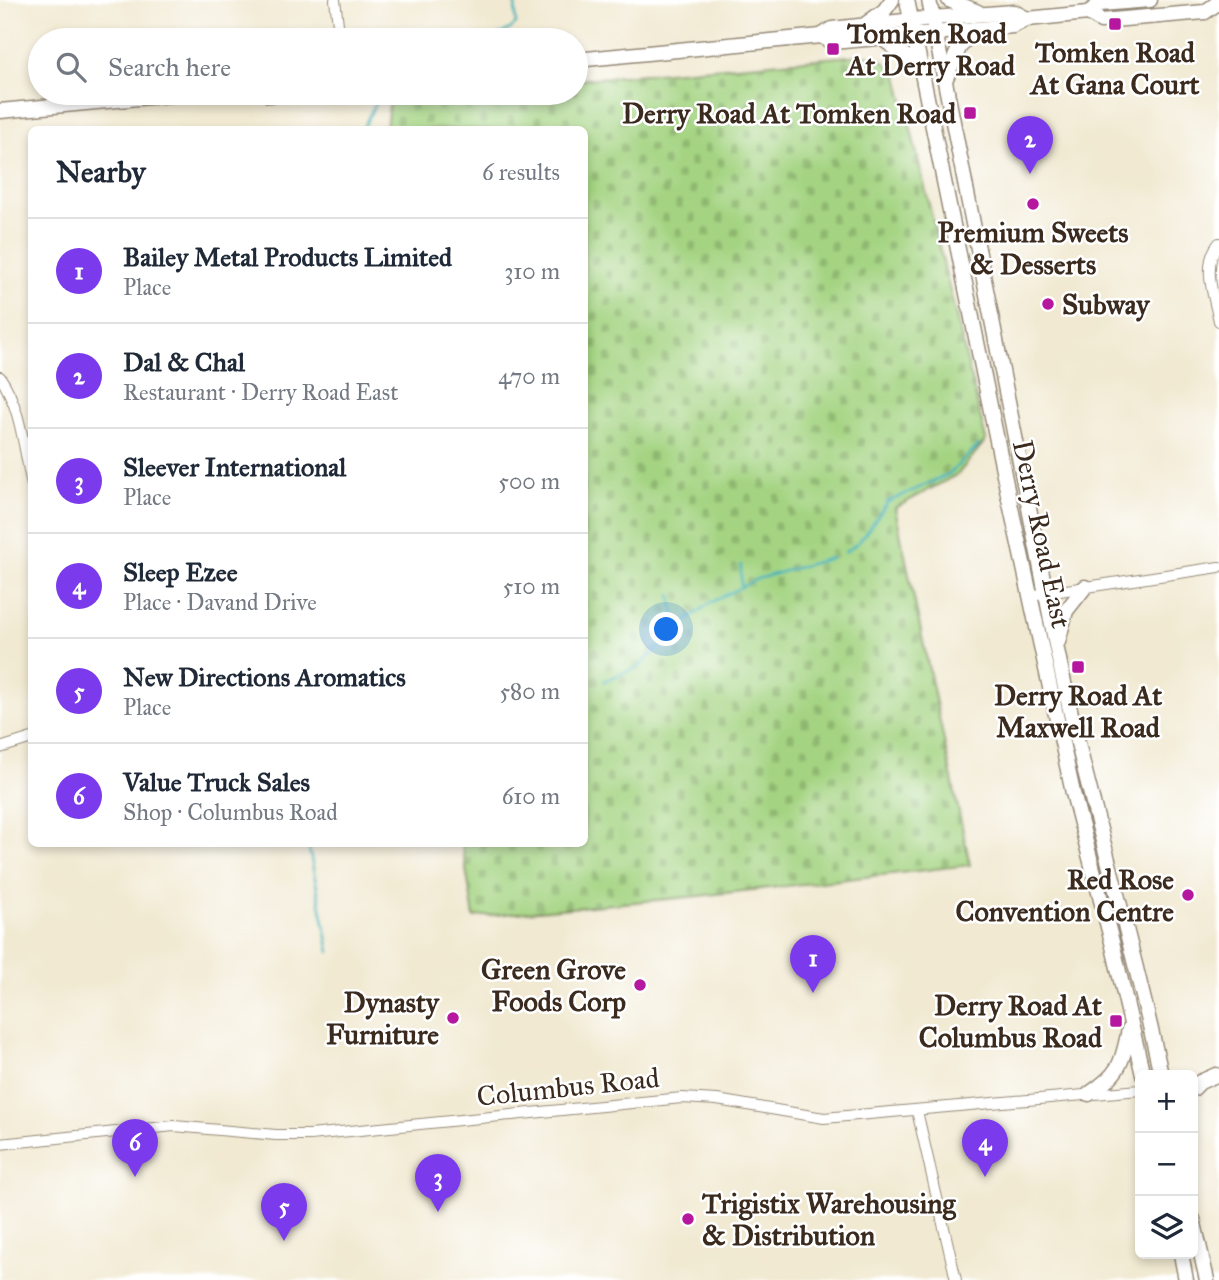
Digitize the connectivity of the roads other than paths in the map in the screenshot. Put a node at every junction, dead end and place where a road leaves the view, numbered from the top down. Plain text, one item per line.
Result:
1 (335, 0) edge
2 (892, 0) edge
3 (907, 0) edge
4 (929, 0) edge
5 (949, 0) edge
6 (1149, 0) edge
7 (1217, 1) edge
8 (1088, 13) junction
9 (982, 14) junction
10 (1149, 17) junction
11 (1027, 19) junction
12 (864, 24) junction
13 (934, 25) junction
14 (912, 27) junction
15 (338, 28) edge
16 (974, 29) junction
17 (821, 36) junction
18 (883, 38) junction
19 (588, 59) edge
20 (920, 67) junction
21 (946, 78) junction
22 (64, 105) edge
23 (0, 111) edge
24 (1219, 243) edge
25 (1219, 321) edge
26 (0, 377) edge
27 (28, 467) edge
28 (1219, 567) edge
29 (1085, 587) junction
30 (1048, 593) junction
31 (1030, 596) junction
32 (1057, 647) junction
33 (28, 739) edge
34 (0, 748) edge
35 (1130, 1021) junction
36 (1142, 1070) edge
37 (1160, 1070) edge
38 (1217, 1074) edge
39 (1198, 1079) edge
40 (1198, 1084) edge
41 (1135, 1090) edge
42 (1089, 1094) junction
43 (917, 1111) junction
44 (0, 1144) edge
45 (1198, 1242) edge
46 (1182, 1259) edge
47 (956, 1280) edge
48 (1186, 1280) edge
49 (1206, 1280) edge

1 - 15 street
2 - 12 main road
3 - 14 main road, Derry Road East
4 - 13 main road, Derry Road East
5 - 9 main road
6 - 8 main road
6 - 10 street
7 - 10 main road
8 - 10 main road
8 - 11 main road
9 - 11 main road
9 - 13 main road
11 - 16 main road
12 - 14 main road
12 - 17 main road
13 - 14 main road
13 - 16 main road
13 - 21 main road, Derry Road East
14 - 18 main road
14 - 20 main road, Derry Road East
16 - 21 main road
17 - 18 main road
17 - 19 main road
18 - 20 main road
20 - 31 main road, Derry Road East
21 - 30 main road, Derry Road East
22 - 23 main road
24 - 25 street
26 - 27 street
28 - 29 street
29 - 30 street
29 - 32 main road
30 - 31 street
30 - 32 main road, Derry Road East
31 - 35 main road, Derry Road East
32 - 37 main road, Derry Road East
33 - 34 street
35 - 36 main road, Derry Road East
35 - 42 main road
38 - 39 street
38 - 40 main road
41 - 42 street, Columbus Road
42 - 43 street, Columbus Road
43 - 44 street, Columbus Road
43 - 47 street
45 - 49 main road
46 - 48 main road

